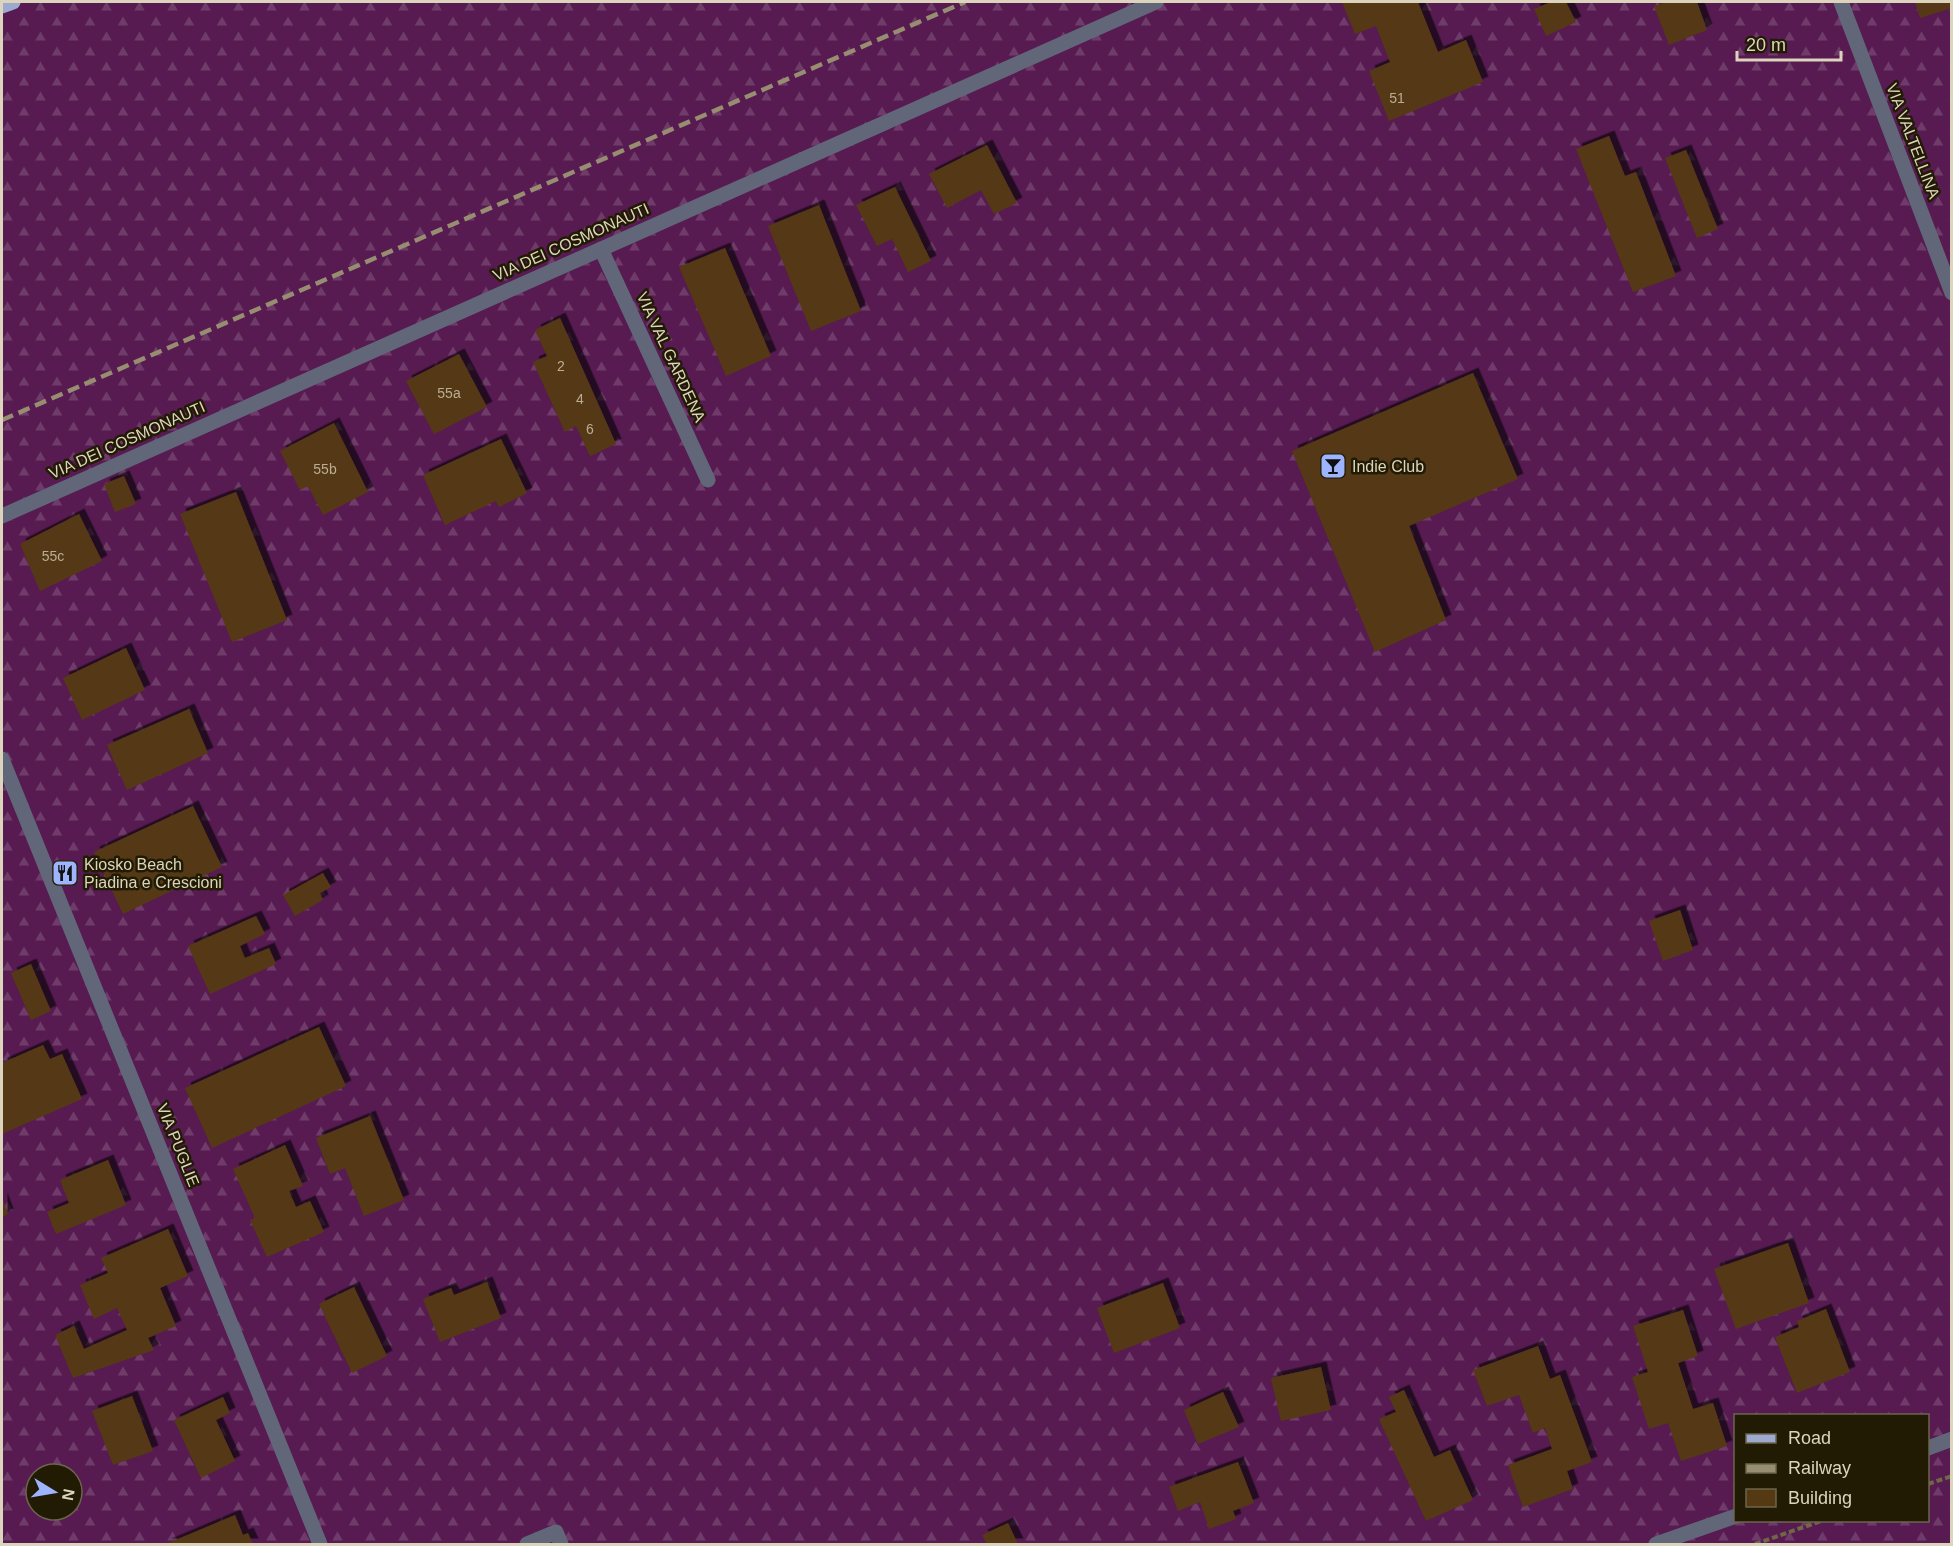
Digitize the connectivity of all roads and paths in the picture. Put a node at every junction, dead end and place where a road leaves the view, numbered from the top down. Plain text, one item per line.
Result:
1 (12, 2) edge
2 (1156, 2) edge
3 (1841, 2) edge
4 (2, 6) edge
5 (601, 249) junction
6 (1952, 293) edge
7 (708, 480) dead end
8 (2, 516) edge
9 (2, 759) edge
10 (1952, 1439) edge
11 (1929, 1448) edge
12 (1952, 1476) edge
13 (1929, 1484) edge
14 (1734, 1517) edge
15 (1821, 1522) edge
16 (320, 1545) edge
17 (527, 1545) edge
18 (561, 1545) edge
19 (1656, 1545) edge
20 (1755, 1545) edge

1 - 4 main road
2 - 5 street, VIA DEI COSMONAUTI
3 - 6 street, VIA VALTELLINA
5 - 7 street, VIA VAL GARDENA
5 - 8 street, VIA DEI COSMONAUTI
9 - 16 street, VIA PUGLIE
10 - 11 street
12 - 13 path
14 - 19 street
15 - 20 path
17 - 18 street

